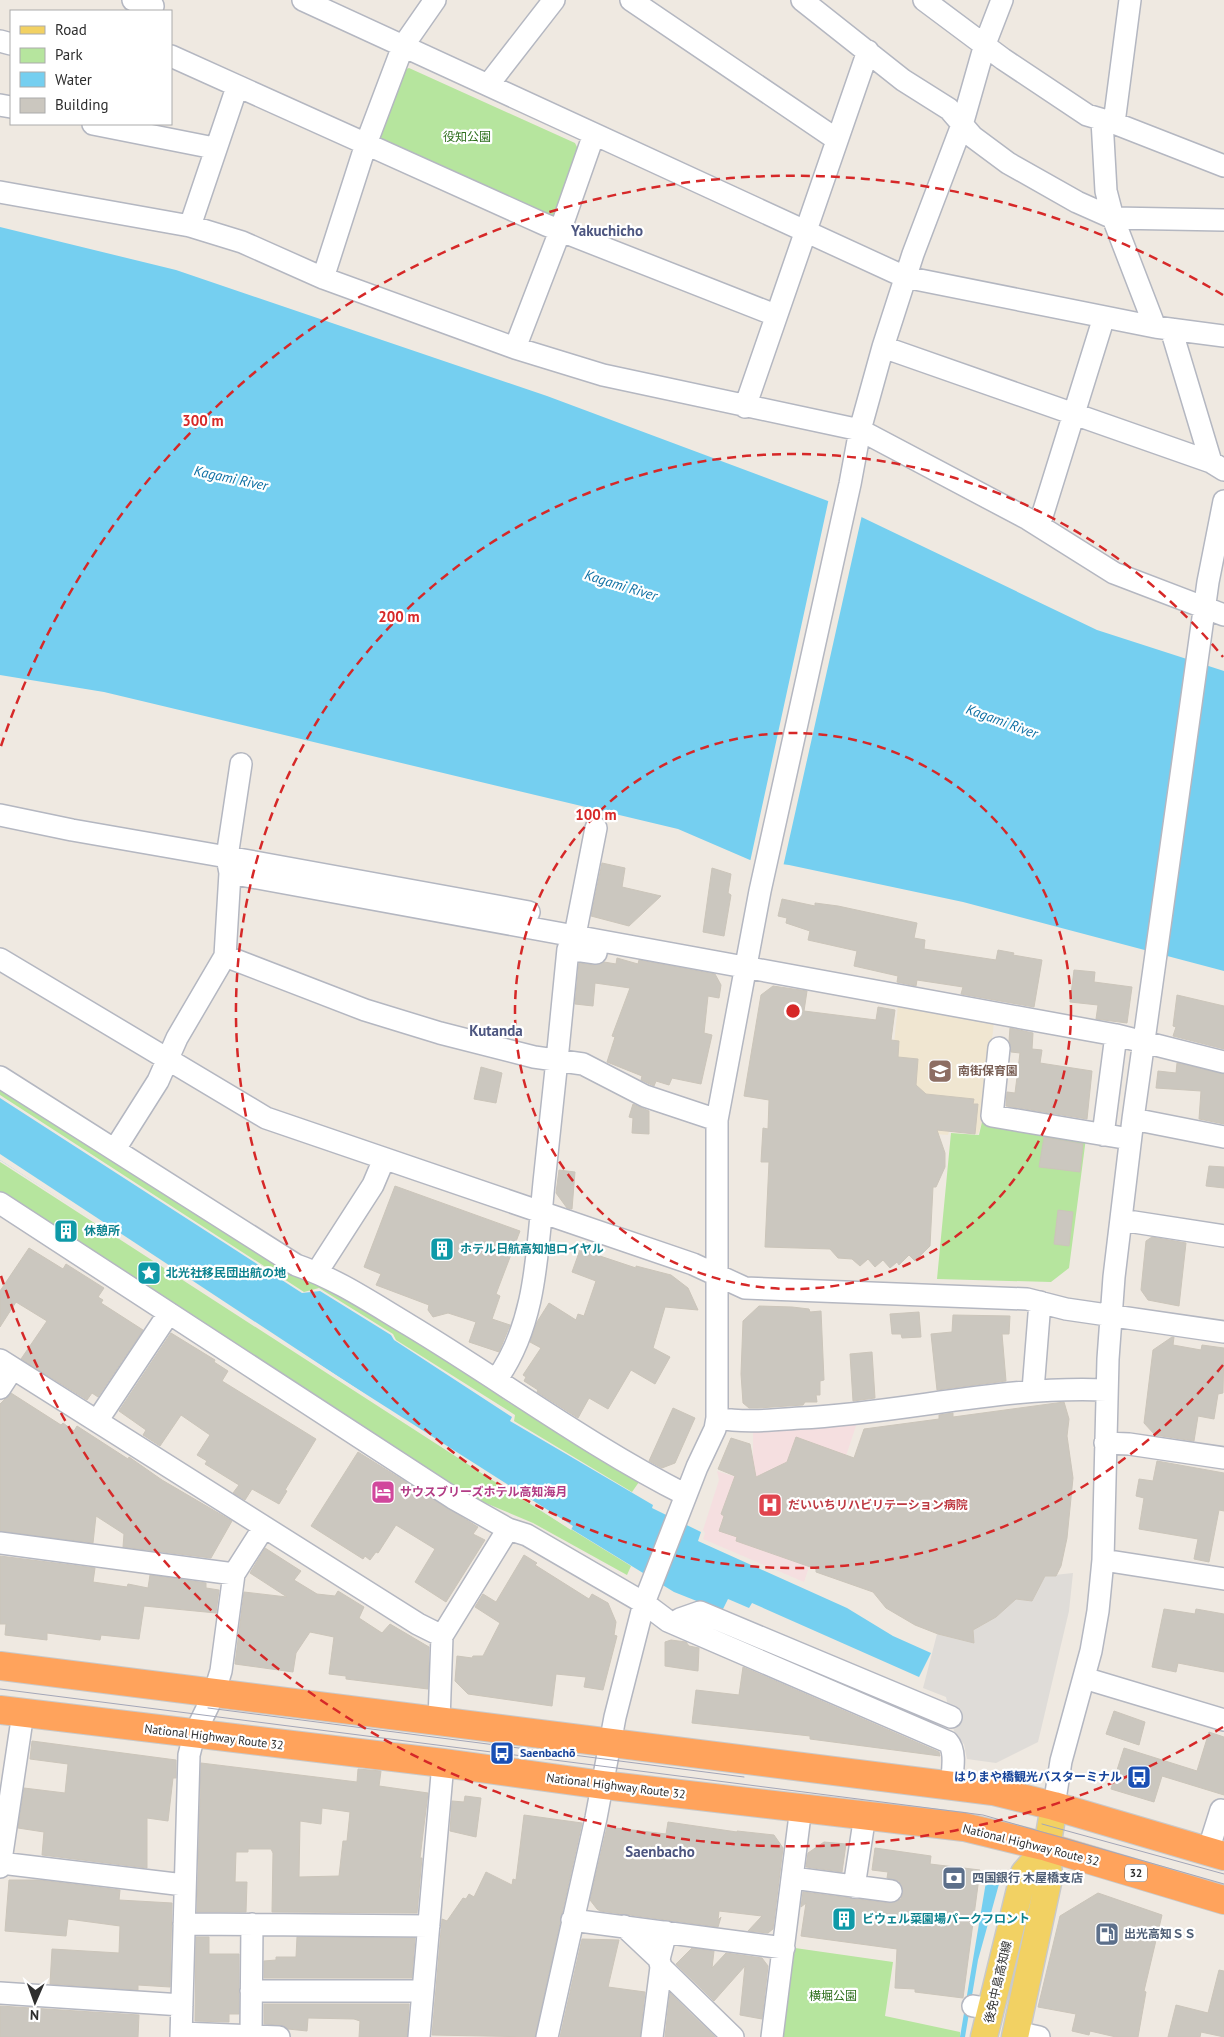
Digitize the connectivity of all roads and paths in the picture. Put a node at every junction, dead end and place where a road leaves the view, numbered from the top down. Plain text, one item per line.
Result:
1 (302, 0) edge
2 (435, 0) edge
3 (554, 0) edge
4 (631, 0) edge
5 (802, 0) edge
6 (924, 0) edge
7 (1002, 0) edge
8 (1130, 0) edge
9 (985, 44) junction
10 (403, 46) junction
11 (868, 51) junction
12 (172, 56) edge
13 (488, 85) junction
14 (237, 87) junction
15 (1108, 121) junction
16 (105, 125) edge
17 (962, 125) junction
18 (594, 134) junction
19 (836, 139) junction
20 (366, 144) junction
21 (214, 148) junction
22 (1224, 166) edge
23 (0, 192) edge
24 (1113, 218) junction
25 (1224, 220) edge
26 (190, 226) junction
27 (805, 230) junction
28 (560, 231) junction
29 (905, 277) junction
30 (323, 278) junction
31 (775, 315) junction
32 (1104, 317) junction
33 (1163, 328) junction
34 (1224, 336) edge
35 (883, 347) junction
36 (515, 348) junction
37 (745, 407) junction
38 (1074, 414) junction
39 (860, 430) junction
40 (1217, 466) edge
41 (1224, 501) edge
42 (1038, 526) junction
43 (1215, 612) edge
44 (241, 764) dead end
45 (0, 815) edge
46 (596, 828) dead end
47 (229, 865) junction
48 (577, 928) junction
49 (620, 944) junction
50 (225, 956) junction
51 (0, 959) edge
52 (745, 969) junction
53 (1109, 1034) junction
54 (1144, 1042) junction
55 (999, 1048) dead end
56 (167, 1060) junction
57 (558, 1060) junction
58 (1224, 1062) edge
59 (0, 1077) edge
60 (717, 1120) junction
61 (1131, 1129) junction
62 (1103, 1135) junction
63 (1224, 1137) edge
64 (115, 1149) junction
65 (384, 1159) junction
66 (0, 1203) edge
67 (541, 1212) junction
68 (1121, 1220) junction
69 (1224, 1236) edge
70 (317, 1272) junction
71 (718, 1277) junction
72 (1040, 1302) junction
73 (169, 1313) junction
74 (1112, 1314) junction
75 (1224, 1332) edge
76 (7, 1364) edge
77 (496, 1380) junction
78 (0, 1388) edge
79 (1033, 1390) junction
80 (1107, 1390) junction
81 (717, 1418) junction
82 (97, 1421) junction
83 (1105, 1443) junction
84 (1224, 1458) edge
85 (686, 1496) junction
86 (264, 1527) junction
87 (508, 1528) junction
88 (0, 1543) edge
89 (1103, 1560) junction
90 (234, 1574) junction
91 (1224, 1579) edge
92 (644, 1603) junction
93 (680, 1619) dead end
94 (442, 1636) junction
95 (0, 1666) edge
96 (1084, 1678) junction
97 (214, 1694) junction
98 (12, 1712) edge
99 (951, 1717) dead end
100 (1224, 1720) edge
101 (439, 1721) junction
102 (194, 1735) junction
103 (610, 1744) junction
104 (444, 1763) junction
105 (602, 1785) junction
106 (951, 1786) junction
107 (1054, 1806) junction
108 (801, 1808) junction
109 (1224, 1811) edge
110 (865, 1815) junction
111 (1048, 1847) junction
112 (1216, 1853) edge
113 (0, 1863) edge
114 (0, 1867) edge
115 (793, 1878) junction
116 (184, 1885) junction
117 (854, 1886) junction
118 (891, 1892) dead end
119 (1224, 1900) edge
120 (572, 1920) junction
121 (184, 1924) junction
122 (252, 1924) junction
123 (429, 1926) junction
124 (624, 1926) junction
125 (666, 1932) junction
126 (784, 1948) junction
127 (660, 1963) junction
128 (251, 1991) junction
129 (422, 1991) junction
130 (0, 1993) edge
131 (182, 2005) junction
132 (181, 2035) edge
133 (251, 2035) junction
134 (1023, 2035) edge
135 (279, 2037) edge
136 (419, 2037) edge
137 (547, 2037) edge
138 (652, 2037) edge
139 (733, 2037) edge
140 (772, 2037) edge
141 (984, 2037) edge

1 - 10 street
2 - 10 street
3 - 13 street
4 - 19 street
5 - 11 street
6 - 9 street
7 - 9 street
8 - 15 street
9 - 15 street
9 - 17 street
10 - 13 street
10 - 20 street
11 - 17 street
11 - 19 street
12 - 14 street
13 - 18 street
14 - 20 street
14 - 21 street
15 - 22 street
15 - 24 street
16 - 21 street
17 - 24 street
17 - 29 street
18 - 27 street
18 - 28 street
19 - 27 street
20 - 28 street
20 - 30 street
21 - 26 street
23 - 26 street
24 - 25 street
24 - 33 street
26 - 30 street
27 - 29 street
27 - 31 street
28 - 31 street
28 - 36 street
29 - 32 street
29 - 35 street
30 - 36 street
31 - 37 street
32 - 33 street
32 - 38 street
33 - 34 street
33 - 40 street
35 - 38 street
35 - 39 street
36 - 37 street
37 - 39 street
38 - 40 street
38 - 42 street
39 - 42 street
39 - 52 street
41 - 43 street
42 - 43 street
43 - 54 street
44 - 47 street
45 - 47 street
46 - 48 street
47 - 48 street
47 - 50 street
48 - 49 street
49 - 52 street
49 - 57 street
50 - 56 street
50 - 57 street
51 - 56 street
52 - 53 street
52 - 60 street
53 - 54 street
53 - 62 street
54 - 58 street
54 - 61 street
55 - 62 street
56 - 64 street
56 - 65 street
57 - 60 street
57 - 67 street
59 - 64 street
60 - 71 street
61 - 62 street
61 - 63 street
61 - 68 street
64 - 70 street
65 - 67 street
65 - 70 street
66 - 73 street
67 - 71 street
67 - 77 street
68 - 69 street
68 - 74 street
70 - 77 street
71 - 72 street
71 - 81 street
72 - 74 street
72 - 79 street
73 - 82 street
73 - 87 street
74 - 75 street
74 - 80 street
76 - 78 street
76 - 82 street
77 - 85 street
79 - 80 street
79 - 81 street
80 - 83 street
81 - 85 street
82 - 86 street
83 - 84 street
83 - 89 street
85 - 92 street
86 - 90 street
86 - 94 street
87 - 92 street
87 - 94 street
88 - 90 street
89 - 91 street
89 - 96 street
90 - 97 street
92 - 103 street
92 - 106 street
93 - 99 street
94 - 101 street
95 - 97 highway
96 - 100 street
96 - 107 street
97 - 101 highway
97 - 102 street
98 - 102 highway, National Highway Route 32 / 32
98 - 113 street
101 - 103 highway
102 - 104 highway, National Highway Route 32 / 32
102 - 116 street
103 - 105 street
103 - 106 highway
104 - 105 highway, National Highway Route 32 / 32
104 - 123 street
105 - 108 highway, National Highway Route 32 / 32
105 - 120 street
106 - 107 highway
107 - 111 main road
107 - 112 highway
108 - 110 highway, National Highway Route 32 / 32
108 - 115 street
109 - 112 street
110 - 111 highway, National Highway Route 32 / 32
110 - 117 street
111 - 119 highway, National Highway Route 32 / 32
111 - 134 main road
111 - 141 main road, 後免中島高知線
113 - 114 street
113 - 116 street
115 - 117 street
115 - 126 street
116 - 121 street
117 - 118 street
120 - 124 street
120 - 137 street
121 - 122 street
121 - 131 street
122 - 123 street
122 - 128 street
123 - 129 street
124 - 125 street
124 - 127 street
125 - 126 street
125 - 127 street
126 - 140 street
127 - 138 street
127 - 139 street
128 - 129 street
128 - 133 street
129 - 136 street
130 - 131 street
131 - 132 street
132 - 133 street
133 - 135 street

